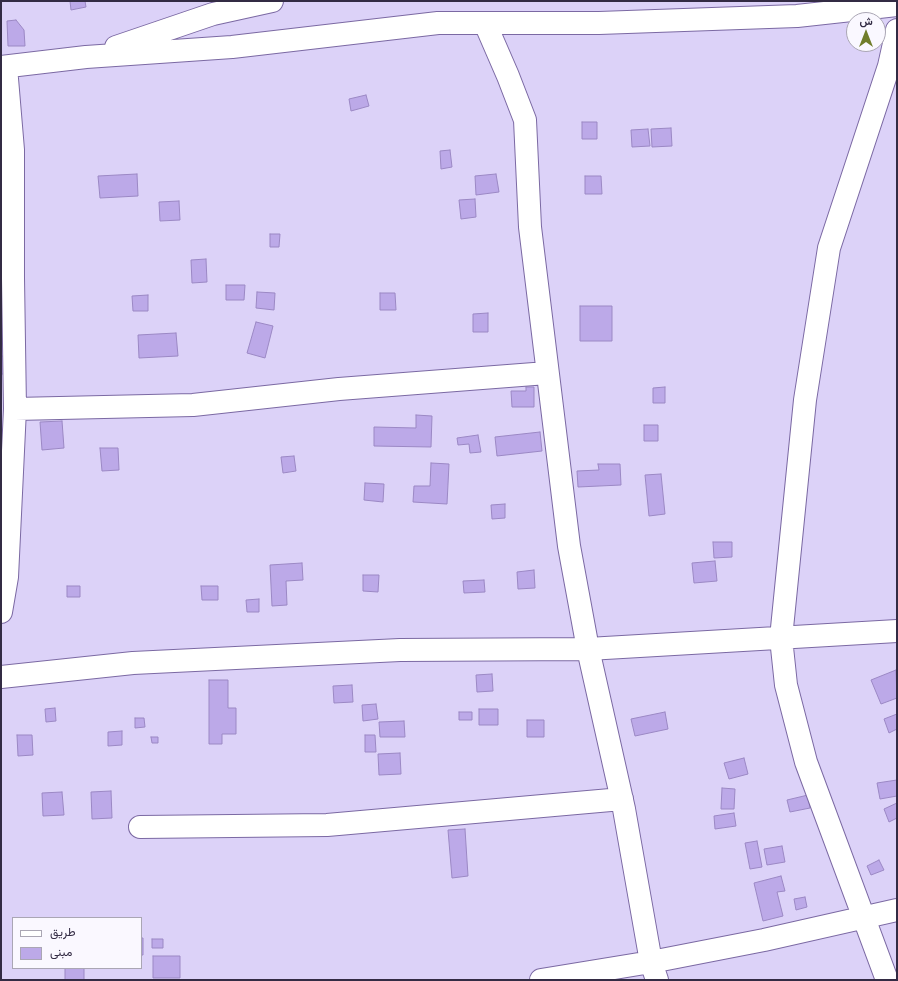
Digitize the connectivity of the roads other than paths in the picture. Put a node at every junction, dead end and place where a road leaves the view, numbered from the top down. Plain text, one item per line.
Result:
1 (272, 1) edge
2 (897, 5) edge
3 (485, 23) junction
4 (897, 30) edge
5 (86, 57) junction
6 (3, 67) edge
7 (547, 373) junction
8 (15, 409) junction
9 (1, 612) edge
10 (897, 631) edge
11 (781, 638) junction
12 (588, 649) junction
13 (1, 676) edge
14 (622, 799) junction
15 (140, 827) dead end
16 (897, 910) edge
17 (864, 919) junction
18 (654, 971) edge
19 (541, 980) edge
20 (887, 980) edge

1 - 5 street
2 - 3 street
3 - 5 street
3 - 7 street
4 - 11 street
5 - 6 street
6 - 8 street
7 - 8 street
7 - 12 street
8 - 9 street
10 - 11 street
11 - 12 street
11 - 17 street
12 - 13 street
12 - 14 street
14 - 15 street
14 - 18 street
16 - 17 street
17 - 18 street
17 - 20 street
18 - 19 street

